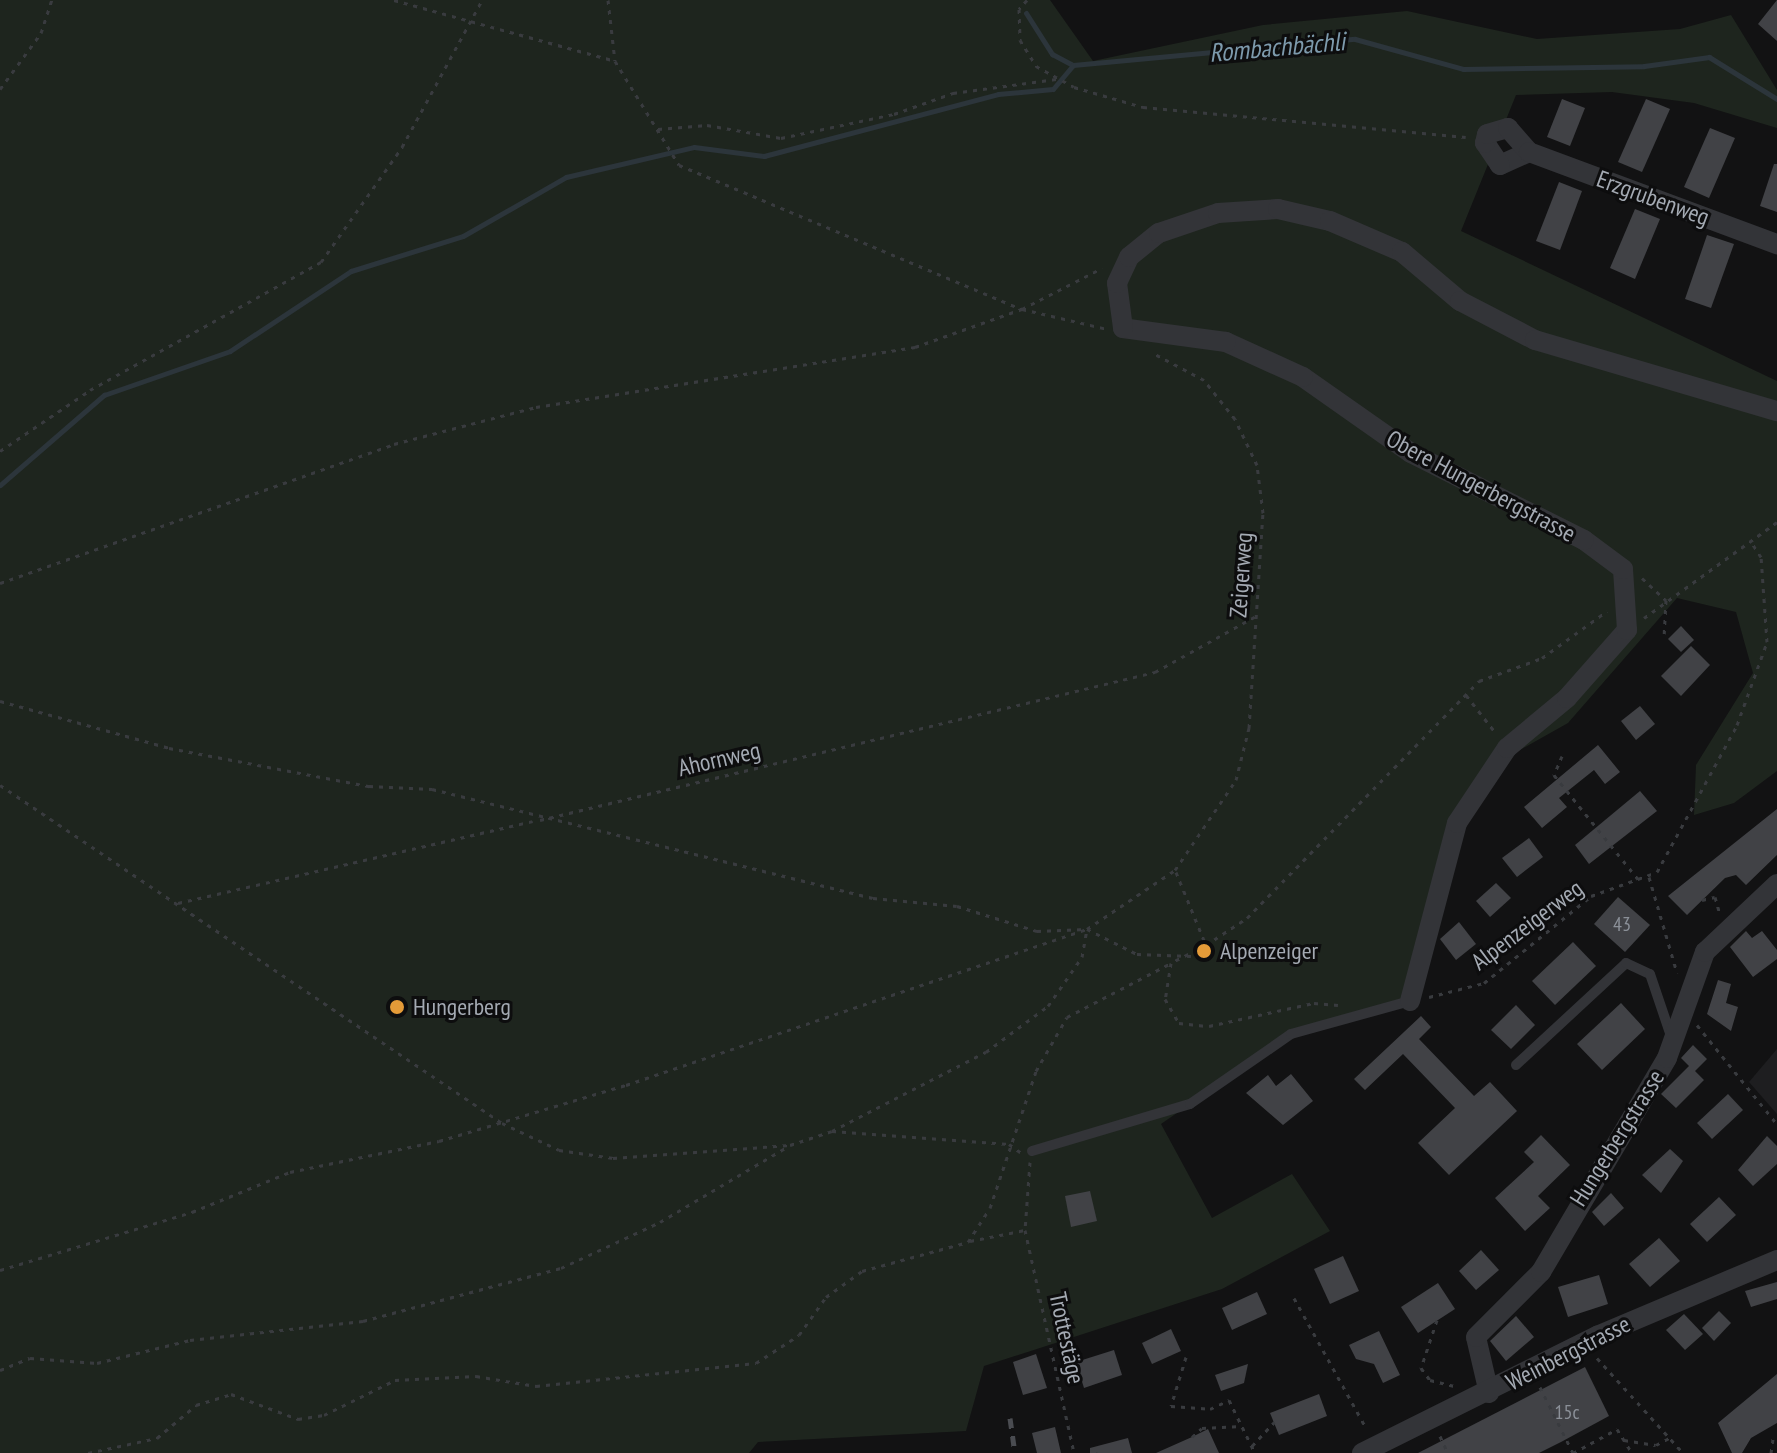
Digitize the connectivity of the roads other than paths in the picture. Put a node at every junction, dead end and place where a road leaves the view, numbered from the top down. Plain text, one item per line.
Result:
1 (1529, 152) junction
2 (1777, 244) edge
3 (1777, 411) edge
4 (1777, 884) edge
5 (1410, 1001) joint
6 (1673, 1042) junction
7 (1516, 1065) dead end
8 (1032, 1151) road end
9 (1777, 1260) edge
10 (1488, 1387) junction
11 (1369, 1449) edge

1 - 1 street, Erzgrubenweg
1 - 2 street, Erzgrubenweg
3 - 5 street, Obere Hungerbergstrasse
4 - 6 street, Hungerbergstrasse
5 - 8 lane
6 - 7 lane
6 - 10 street, Hungerbergstrasse
9 - 10 street, Weinbergstrasse
10 - 11 street, Weinbergstrasse

